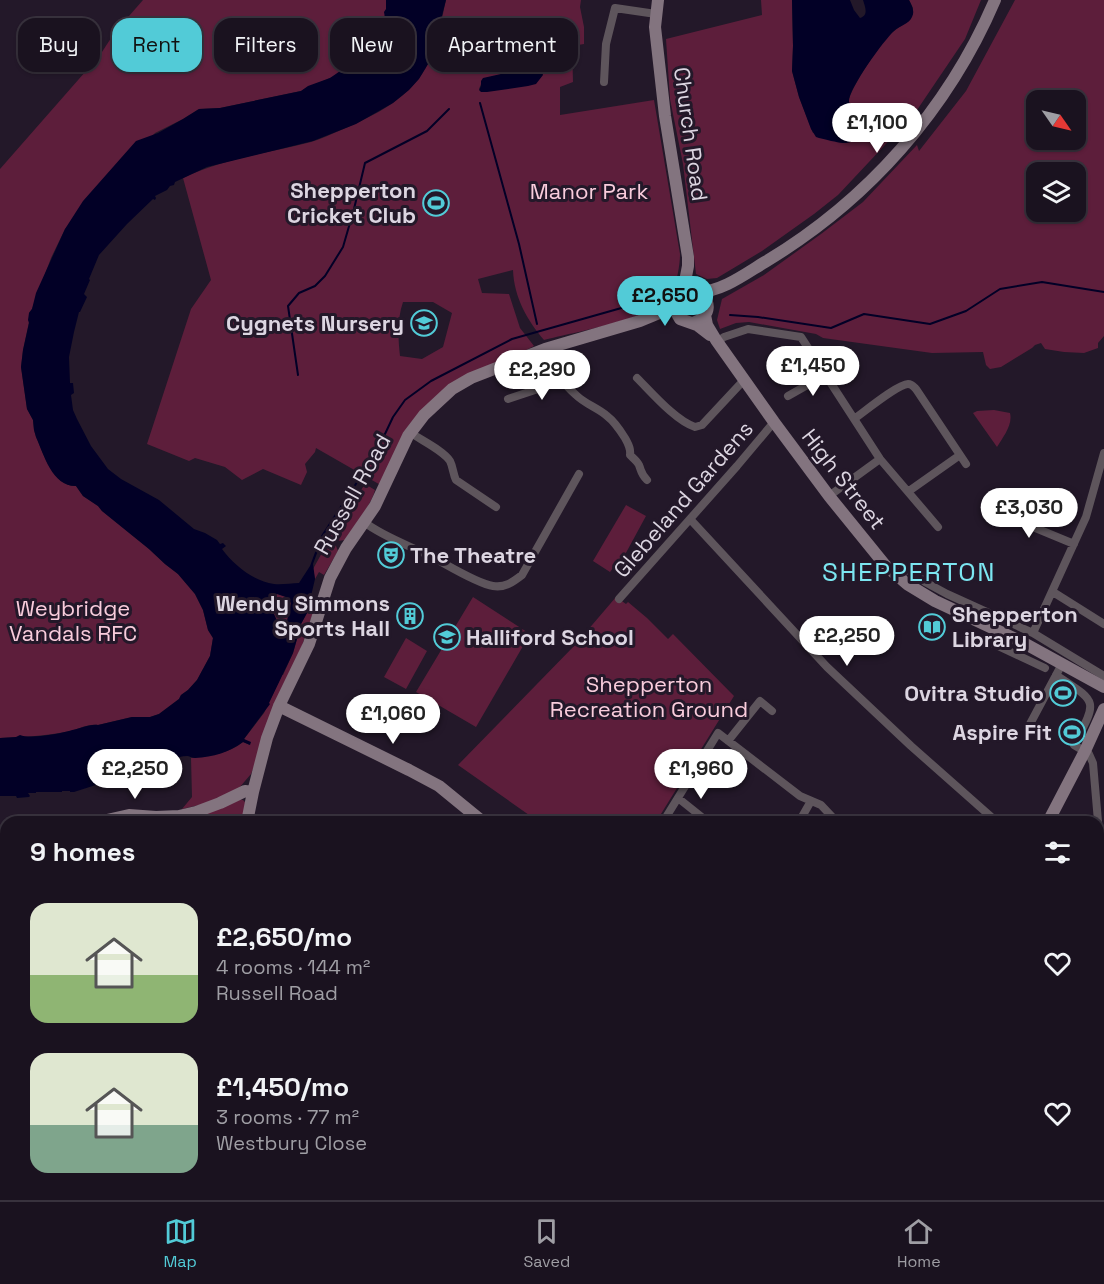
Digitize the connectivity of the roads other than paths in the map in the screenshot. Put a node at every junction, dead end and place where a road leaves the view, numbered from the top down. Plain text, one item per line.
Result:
1 (658, 0) edge
2 (995, 0) edge
3 (656, 14) junction
4 (604, 82) dead end
5 (726, 285) junction
6 (692, 292) junction
7 (675, 305) junction
8 (706, 309) junction
9 (680, 319) junction
10 (640, 321) junction
11 (693, 323) junction
12 (716, 341) junction
13 (545, 348) junction
14 (825, 375) junction
15 (637, 378) dead end
16 (560, 379) junction
17 (744, 380) junction
18 (788, 396) dead end
19 (508, 399) dead end
20 (854, 419) junction
21 (774, 422) junction
22 (411, 433) junction
23 (1104, 453) edge
24 (960, 455) junction
25 (880, 459) junction
26 (966, 464) dead end
27 (579, 474) dead end
28 (647, 480) dead end
29 (909, 491) junction
30 (829, 496) junction
31 (496, 507) dead end
32 (986, 515) dead end
33 (690, 519) junction
34 (364, 522) junction
35 (938, 527) dead end
36 (1074, 544) junction
37 (897, 576) junction
38 (1053, 592) junction
39 (619, 599) dead end
40 (1104, 624) edge
41 (995, 629) junction
42 (1034, 633) junction
43 (1030, 654) junction
44 (1045, 668) dead end
45 (1059, 669) junction
46 (1104, 676) edge
47 (1104, 687) edge
48 (1104, 694) edge
49 (279, 706) junction
50 (1104, 709) edge
51 (772, 711) dead end
52 (1104, 723) edge
53 (1030, 724) dead end
54 (728, 741) junction
55 (1085, 751) junction
56 (253, 792) junction
57 (678, 798) junction
58 (811, 801) junction
59 (125, 816) edge
60 (142, 816) edge
61 (179, 816) edge
62 (249, 816) edge
63 (476, 816) edge
64 (667, 816) edge
65 (700, 816) edge
66 (802, 816) edge
67 (831, 816) edge
68 (990, 816) edge
69 (1051, 816) edge
70 (1098, 816) edge

1 - 3 main road, Church Road
2 - 5 main road
3 - 4 street
3 - 6 main road, Church Road
5 - 6 main road
5 - 8 main road
6 - 7 main road
6 - 8 main road
7 - 9 main road
7 - 10 main road, Russell Road
8 - 11 main road
8 - 12 main road, High Street
9 - 10 main road, Russell Road
9 - 11 main road
10 - 13 main road, Russell Road
11 - 12 main road, High Street
12 - 14 street
12 - 17 main road, High Street
13 - 16 street
13 - 22 main road, Russell Road
14 - 18 street
14 - 20 street
15 - 17 street
16 - 19 street
16 - 28 street
17 - 21 main road, High Street
20 - 24 street
20 - 25 street
21 - 30 main road, High Street
21 - 33 street, Glebeland Gardens
22 - 31 street
22 - 34 main road, Russell Road
23 - 36 street
24 - 26 street
24 - 29 street
25 - 29 street
25 - 30 street
27 - 34 street
29 - 35 street
30 - 37 main road, High Street
32 - 36 street
33 - 39 street, Glebeland Gardens
33 - 68 street
34 - 49 main road, Russell Road
36 - 38 street
37 - 41 main road, High Street
37 - 42 street
38 - 40 street
38 - 42 street
41 - 43 main road, High Street
41 - 43 street
42 - 46 street
43 - 44 street
43 - 45 main road, High Street
45 - 47 main road, High Street
45 - 48 main road, High Street
45 - 53 street
45 - 55 street
49 - 56 main road, Russell Road
49 - 63 main road
50 - 55 main road
51 - 54 street
52 - 55 main road
54 - 57 street
54 - 58 street
55 - 69 main road
55 - 70 street
56 - 61 main road
56 - 62 main road, Russell Road
57 - 64 street
57 - 65 street
58 - 66 street
58 - 67 street
59 - 60 main road

